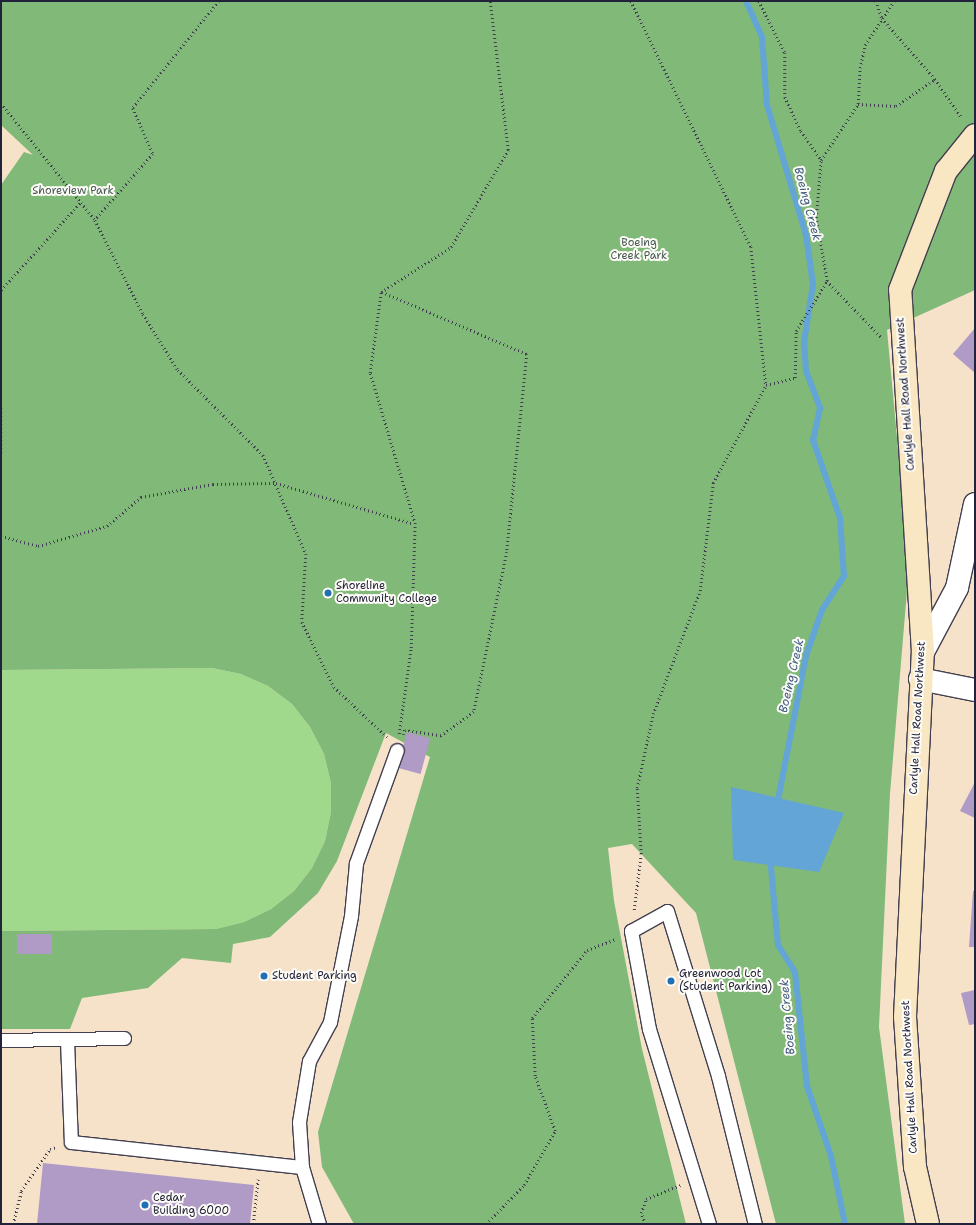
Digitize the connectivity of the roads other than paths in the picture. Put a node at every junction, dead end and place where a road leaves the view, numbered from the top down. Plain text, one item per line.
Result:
1 (970, 128) edge
2 (975, 504) edge
3 (923, 652) junction
4 (920, 678) junction
5 (975, 690) edge
6 (397, 750) road end
7 (124, 1038) dead end
8 (1, 1040) edge
9 (67, 1040) junction
10 (302, 1167) junction
11 (319, 1224) edge
12 (709, 1224) edge
13 (755, 1224) edge
14 (928, 1224) edge

1 - 3 street, Carlyle Hall Road Northwest
2 - 3 street
3 - 4 street, Carlyle Hall Road Northwest
4 - 5 street
4 - 14 street, Carlyle Hall Road Northwest
6 - 10 lane
7 - 9 lane
8 - 9 lane
9 - 10 lane
10 - 11 lane
12 - 13 lane

